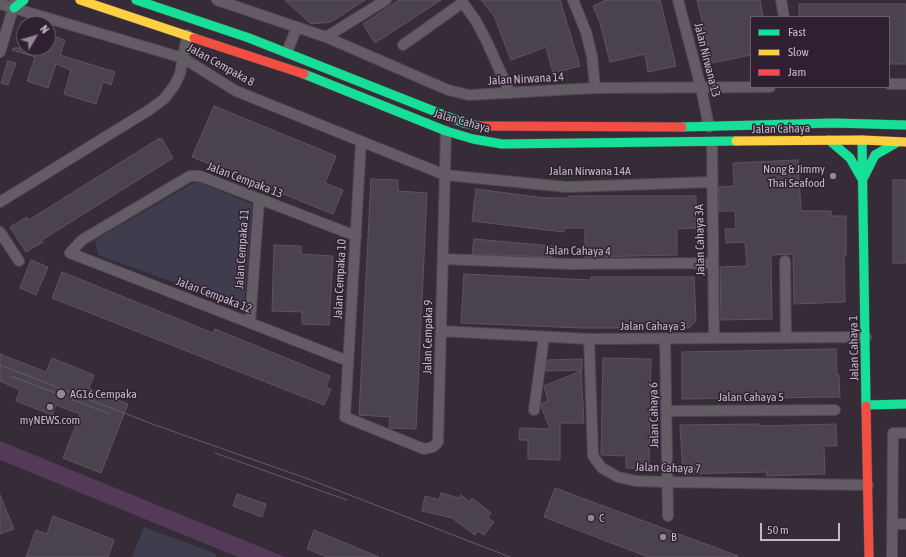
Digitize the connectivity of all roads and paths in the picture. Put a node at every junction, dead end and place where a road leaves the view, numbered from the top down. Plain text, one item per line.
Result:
1 (24, 0) edge
2 (80, 0) edge
3 (136, 0) edge
4 (217, 0) edge
5 (386, 0) edge
6 (573, 0) edge
7 (678, 0) edge
8 (781, 0) edge
9 (461, 1) edge
10 (0, 4) edge
11 (15, 4) edge
12 (784, 16) edge
13 (297, 27) junction
14 (187, 35) junction
15 (326, 37) junction
16 (403, 45) dead end
17 (0, 52) edge
18 (287, 52) junction
19 (183, 58) junction
20 (890, 84) edge
21 (906, 84) edge
22 (750, 87) edge
23 (595, 88) junction
24 (701, 88) junction
25 (510, 93) junction
26 (833, 123) junction
27 (888, 124) junction
28 (906, 125) edge
29 (709, 127) junction
30 (446, 131) junction
31 (830, 140) junction
32 (862, 140) junction
33 (362, 142) junction
34 (712, 142) junction
35 (896, 142) junction
36 (906, 142) edge
37 (445, 175) junction
38 (863, 181) junction
39 (712, 182) junction
40 (259, 200) junction
41 (0, 202) edge
42 (0, 232) edge
43 (356, 236) junction
44 (70, 252) joint
45 (443, 259) junction
46 (19, 261) dead end
47 (785, 261) dead end
48 (713, 263) junction
49 (250, 323) junction
50 (441, 331) junction
51 (544, 337) junction
52 (866, 337) junction
53 (714, 338) junction
54 (786, 338) junction
55 (588, 339) junction
56 (665, 339) junction
57 (348, 361) junction
58 (906, 404) edge
59 (867, 405) junction
60 (534, 410) dead end
61 (835, 410) dead end
62 (666, 411) junction
63 (345, 417) joint
64 (906, 433) edge
65 (667, 482) junction
66 (868, 485) junction
67 (668, 516) dead end
68 (893, 524) junction
69 (906, 524) edge
70 (869, 557) edge
71 (892, 557) edge

1 - 11 main road
2 - 14 main road, Jalan Cahaya
3 - 18 main road, Jalan Cahaya
4 - 13 street, Jalan Nirwana 14
5 - 15 street
6 - 23 street
7 - 24 street, Jalan Nirwana 13
8 - 12 street
9 - 16 street
9 - 25 street
10 - 11 street, Jalan Cempaka 8
11 - 17 street
11 - 19 street, Jalan Cempaka 8
13 - 15 street, Jalan Nirwana 14
13 - 18 street
14 - 19 street
14 - 30 main road, Jalan Cahaya
15 - 25 street, Jalan Nirwana 14
18 - 29 main road, Jalan Cahaya
19 - 33 street, Jalan Cempaka 8
19 - 41 street
20 - 21 street
22 - 24 street, Jalan Nirwana 14
23 - 24 street, Jalan Nirwana 14
23 - 25 street, Jalan Nirwana 14
24 - 29 street, Jalan Nirwana 13
26 - 27 main road, Jalan Cahaya
26 - 29 main road, Jalan Cahaya
26 - 32 main road
27 - 28 main road, Jalan Cahaya
27 - 32 main road
30 - 34 main road, Jalan Cahaya
30 - 37 street, Jalan Cempaka 9
31 - 32 main road, Jalan Cahaya
31 - 34 main road, Jalan Cahaya
31 - 38 main road
32 - 35 main road, Jalan Cahaya
32 - 38 main road, Jalan Cahaya 1
33 - 37 street, Jalan Cempaka 8
33 - 43 street, Jalan Cempaka 10
34 - 39 street, Jalan Cahaya 3A
35 - 36 main road, Jalan Cahaya
35 - 38 main road
37 - 39 street, Jalan Nirwana 14A
37 - 45 street, Jalan Cempaka 9
38 - 52 main road, Jalan Cahaya 1
39 - 48 street, Jalan Cahaya 3A
40 - 43 street, Jalan Cempaka 13
40 - 44 street, Jalan Cempaka 13
40 - 49 street, Jalan Cempaka 11
42 - 46 street
43 - 57 street, Jalan Cempaka 10
44 - 49 street, Jalan Cempaka 12
45 - 48 street, Jalan Cahaya 4
45 - 50 street, Jalan Cempaka 9
47 - 54 street
48 - 53 street, Jalan Cahaya 3A
49 - 57 street, Jalan Cempaka 12
50 - 51 street, Jalan Cahaya 3
50 - 63 street, Jalan Cempaka 9
51 - 55 street, Jalan Cahaya 3
51 - 60 street
52 - 54 street, Jalan Cahaya 3
52 - 59 main road, Jalan Cahaya 1
53 - 54 street, Jalan Cahaya 3
53 - 56 street, Jalan Cahaya 3
55 - 56 street, Jalan Cahaya 3
55 - 65 street, Jalan Cahaya 7
56 - 62 street, Jalan Cahaya 6
57 - 63 street, Jalan Cempaka 10
58 - 59 main road
59 - 66 main road, Jalan Cahaya 1
61 - 62 street, Jalan Cahaya 5
62 - 65 street, Jalan Cahaya 6
64 - 68 street
65 - 66 street, Jalan Cahaya 7
65 - 67 street, Jalan Cahaya 6
66 - 70 main road, Jalan Cahaya 1
68 - 69 street
68 - 71 street

